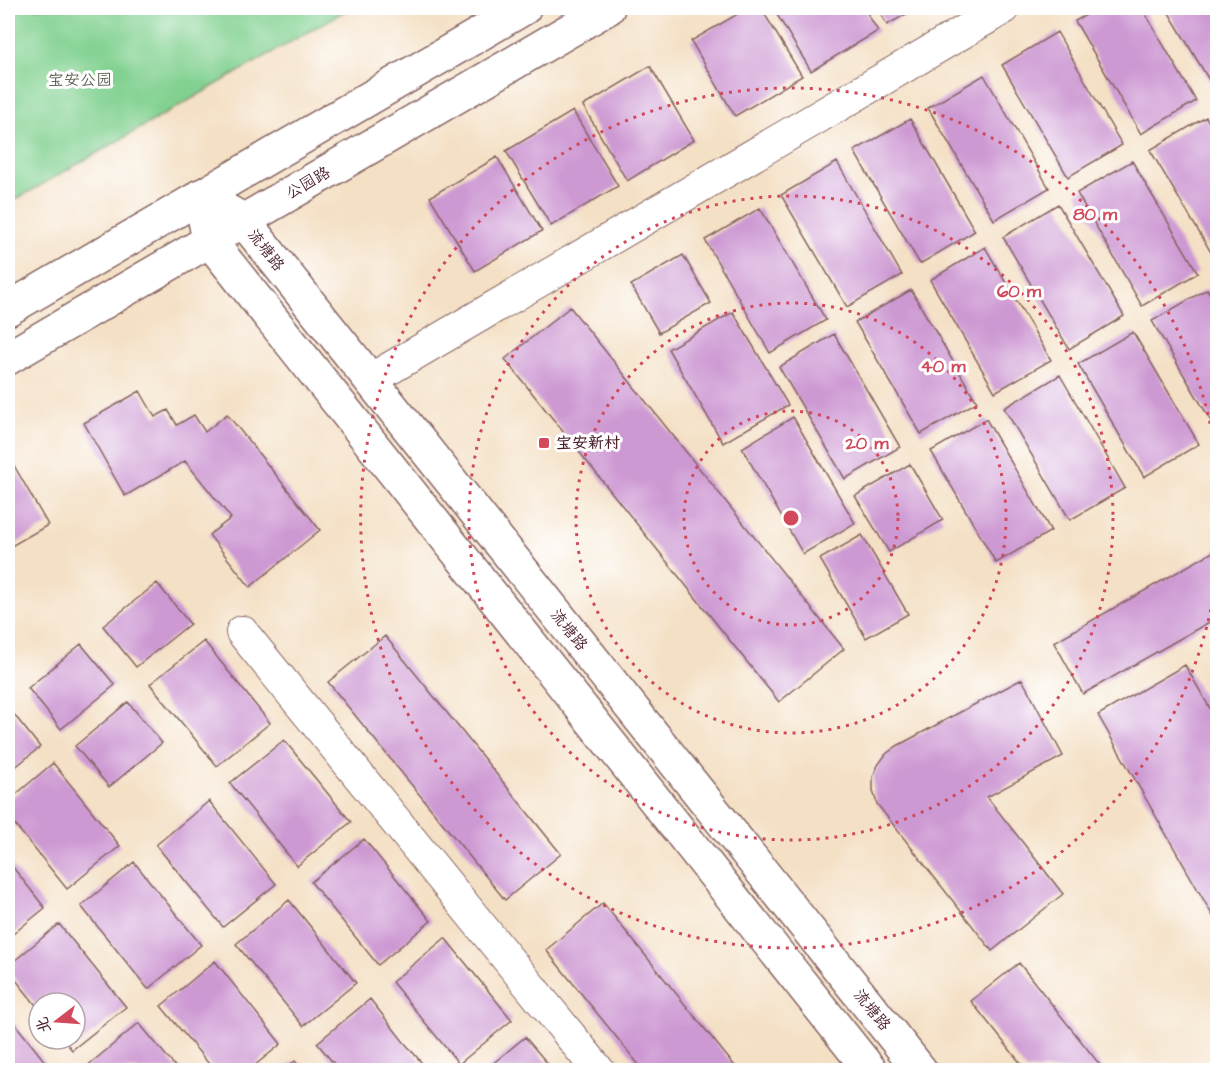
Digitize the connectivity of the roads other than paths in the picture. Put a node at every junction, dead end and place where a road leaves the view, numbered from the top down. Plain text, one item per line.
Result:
1 (524, 8) edge
2 (608, 8) edge
3 (1004, 8) edge
4 (200, 196) junction
5 (243, 220) junction
6 (209, 240) junction
7 (8, 309) edge
8 (8, 358) edge
9 (370, 380) junction
10 (242, 632) dead end
11 (598, 1071) edge
12 (870, 1071) edge
13 (920, 1071) edge

1 - 4 street
2 - 5 street, 公园路
3 - 9 street
4 - 5 street, 流塘路
4 - 6 street
4 - 7 street
5 - 6 street, 公园路
5 - 9 street, 流塘路
6 - 8 street, 公园路
6 - 12 street
9 - 13 street, 流塘路
10 - 11 street

